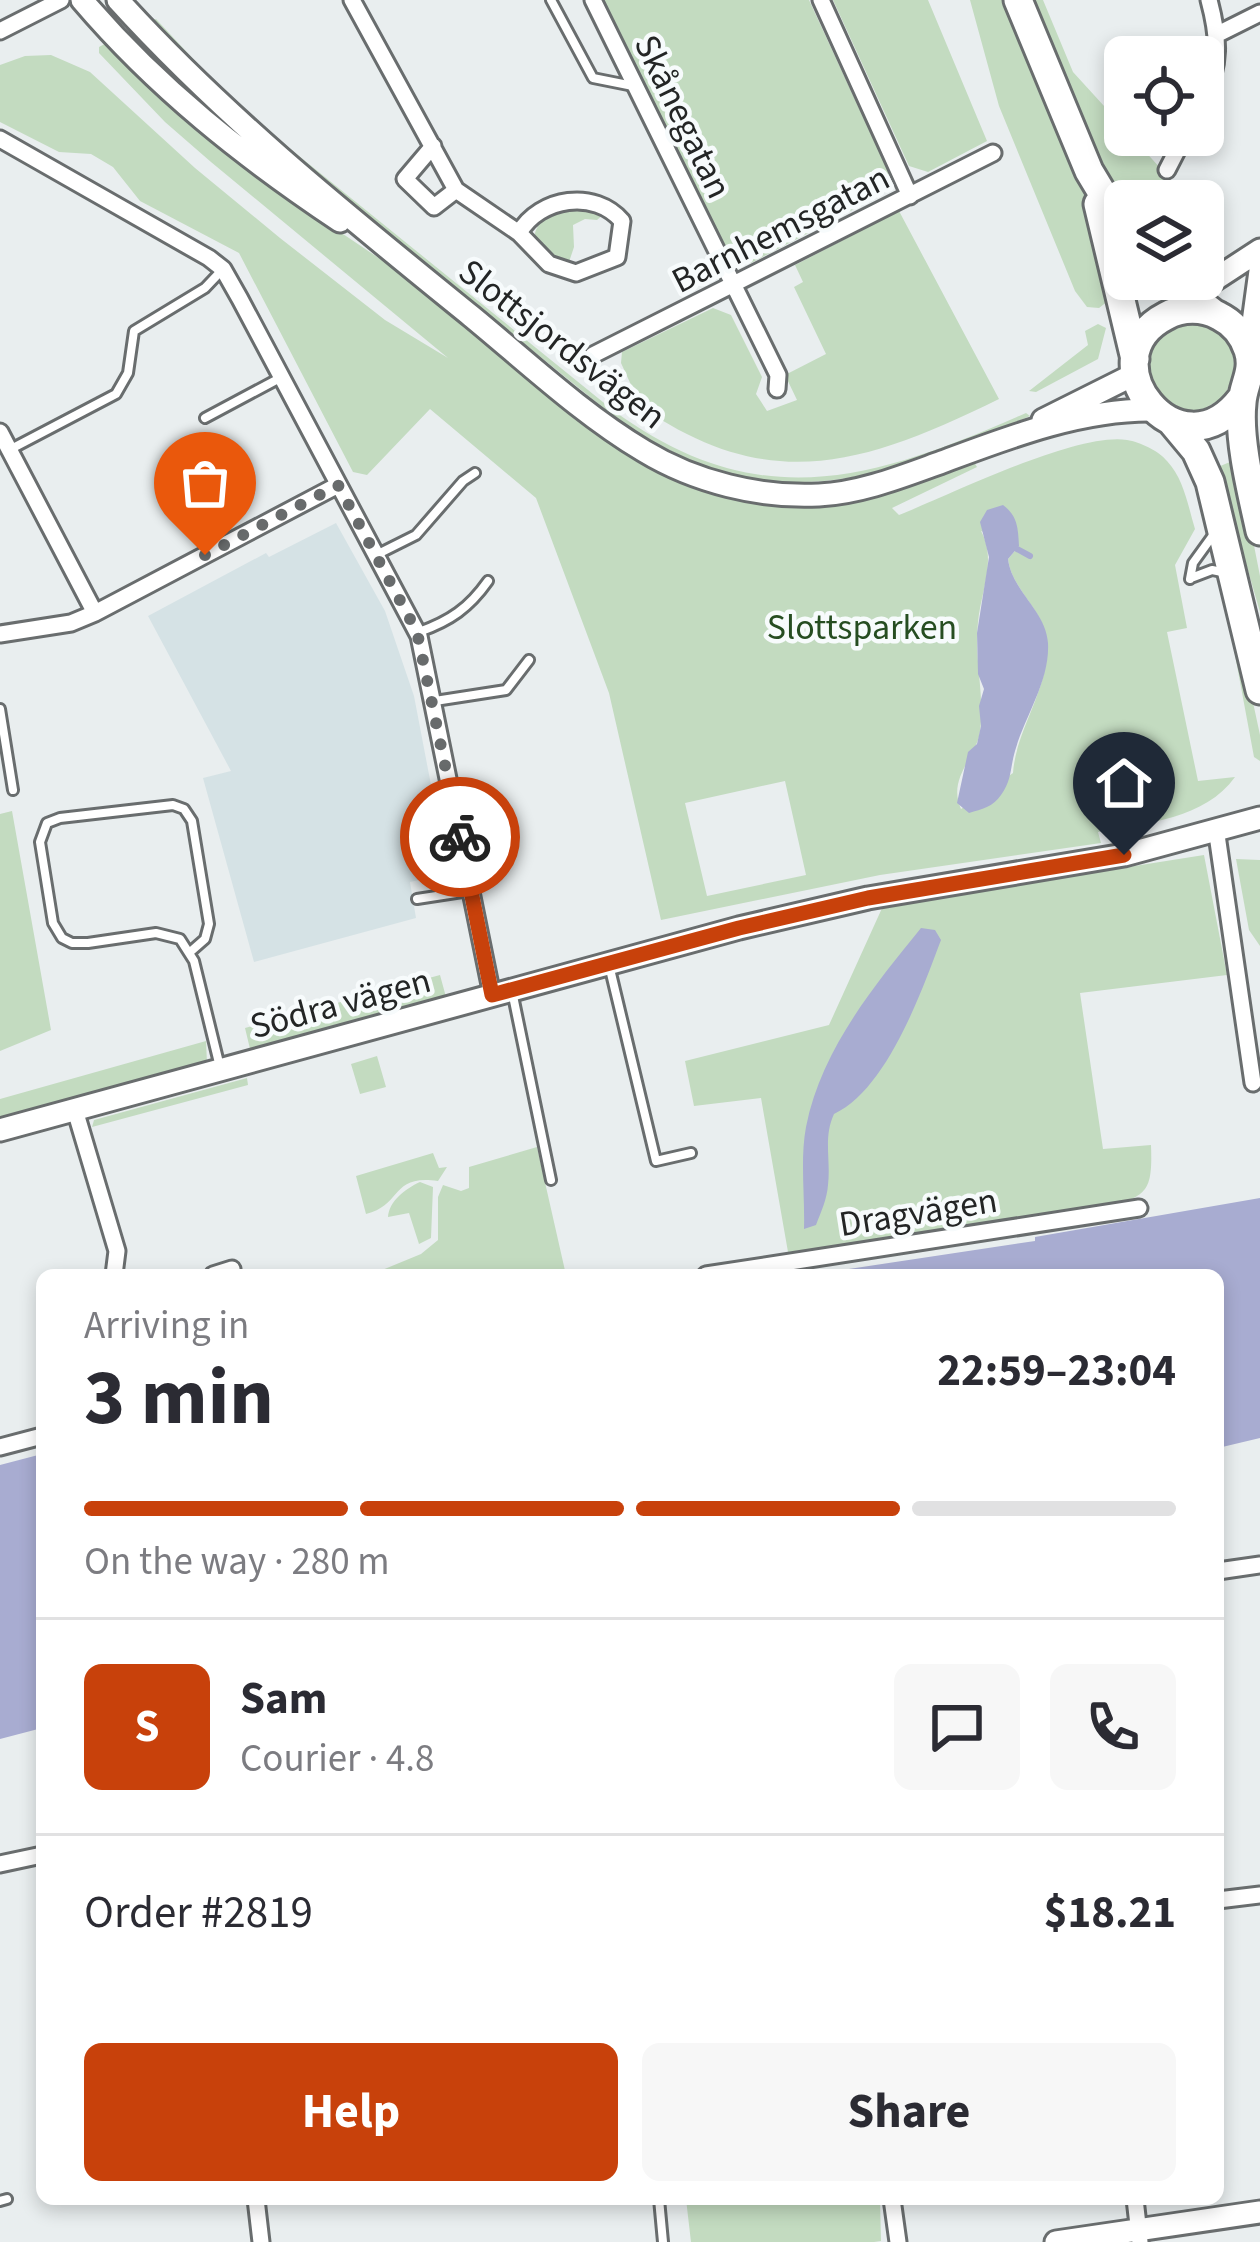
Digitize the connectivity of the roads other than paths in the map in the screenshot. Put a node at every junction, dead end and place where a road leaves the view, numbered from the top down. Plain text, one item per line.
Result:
1 (61, 0) edge
2 (82, 0) edge
3 (118, 0) edge
4 (551, 0) edge
5 (593, 0) edge
6 (820, 0) edge
7 (1018, 0) edge
8 (1209, 0) edge
9 (360, 3) edge
10 (1260, 13) edge
11 (0, 31) edge
12 (1218, 34) joint
13 (636, 86) junction
14 (0, 140) edge
15 (433, 146) junction
16 (993, 153) dead end
17 (1174, 156) edge
18 (1166, 170) dead end
19 (456, 190) junction
20 (910, 196) junction
21 (1104, 206) edge
22 (518, 233) junction
23 (1260, 250) edge
24 (412, 268) junction
25 (223, 269) junction
26 (1260, 271) edge
27 (733, 285) junction
28 (1127, 300) edge
29 (1132, 300) edge
30 (1190, 300) edge
31 (1196, 306) junction
32 (592, 356) dead end
33 (1137, 359) junction
34 (281, 377) junction
35 (1250, 377) edge
36 (777, 388) dead end
37 (1162, 416) junction
38 (205, 418) dead end
39 (0, 432) edge
40 (1022, 432) junction
41 (9, 449) junction
42 (475, 473) dead end
43 (338, 485) junction
44 (1222, 524) junction
45 (1260, 531) edge
46 (376, 555) junction
47 (1235, 576) junction
48 (488, 581) dead end
49 (95, 613) junction
50 (417, 632) junction
51 (0, 634) edge
52 (529, 661) dead end
53 (1260, 689) edge
54 (434, 701) junction
55 (0, 709) edge
56 (13, 790) dead end
57 (1260, 818) edge
58 (1216, 828) junction
59 (470, 891) junction
60 (417, 899) dead end
61 (189, 953) junction
62 (608, 964) junction
63 (502, 992) junction
64 (1254, 1050) edge
65 (220, 1068) junction
66 (1253, 1083) dead end
67 (75, 1110) junction
68 (0, 1130) edge
69 (691, 1153) dead end
70 (551, 1180) dead end
71 (1139, 1208) dead end
72 (115, 1269) edge
73 (745, 1269) edge
74 (36, 1438) edge
75 (0, 1447) edge
76 (1260, 1565) edge
77 (1224, 1570) edge
78 (36, 1856) edge
79 (0, 1864) edge
80 (1260, 1894) edge
81 (1224, 1899) edge
82 (257, 2205) edge
83 (660, 2205) edge
84 (893, 2205) edge
85 (1136, 2205) edge
86 (1260, 2212) edge
87 (1139, 2235) edge
88 (261, 2242) edge
89 (663, 2242) edge
90 (898, 2242) edge
91 (1056, 2242) edge

1 - 11 street
2 - 24 main road, Slottsjordsvägen
3 - 24 main road, Slottsjordsvägen
4 - 13 lane
5 - 13 street, Skånegatan
6 - 20 street
7 - 21 highway
8 - 12 street
9 - 15 street
10 - 12 street
13 - 27 street, Skånegatan
14 - 25 street
15 - 19 street
15 - 19 street
16 - 20 street, Barnhemsgatan
17 - 18 street
19 - 22 street
20 - 27 street, Barnhemsgatan
22 - 22 street
23 - 31 main road
24 - 40 main road, Slottsjordsvägen
25 - 34 street
25 - 41 lane
26 - 35 main road
27 - 32 street, Barnhemsgatan
27 - 36 street, Skånegatan
28 - 33 highway
29 - 33 highway
30 - 31 highway
31 - 33 highway
31 - 35 highway
33 - 37 highway
33 - 40 main road, Slottsjordsvägen
34 - 38 lane
34 - 43 street
35 - 37 highway
35 - 45 highway
37 - 40 main road, Slottsjordsvägen
37 - 44 highway
39 - 41 street
41 - 49 street
42 - 46 lane
43 - 46 street
43 - 49 street
44 - 47 highway
44 - 47 lane
46 - 50 street
47 - 53 highway
48 - 50 lane
49 - 51 street
50 - 54 street
52 - 54 lane
54 - 59 street
55 - 56 lane
57 - 58 main road, Södra vägen
58 - 62 main road, Södra vägen
58 - 64 street
59 - 60 lane
59 - 63 street
61 - 61 lane
61 - 65 lane
62 - 63 main road, Södra vägen
62 - 69 lane
63 - 65 main road, Södra vägen
63 - 70 lane
64 - 66 street
65 - 67 main road, Södra vägen
67 - 68 main road, Södra vägen
67 - 72 street
71 - 73 street, Dragvägen
74 - 75 street
76 - 77 street
78 - 79 street
80 - 81 street
82 - 88 street
83 - 89 lane
84 - 90 street
85 - 87 street
86 - 87 main road
87 - 91 main road

